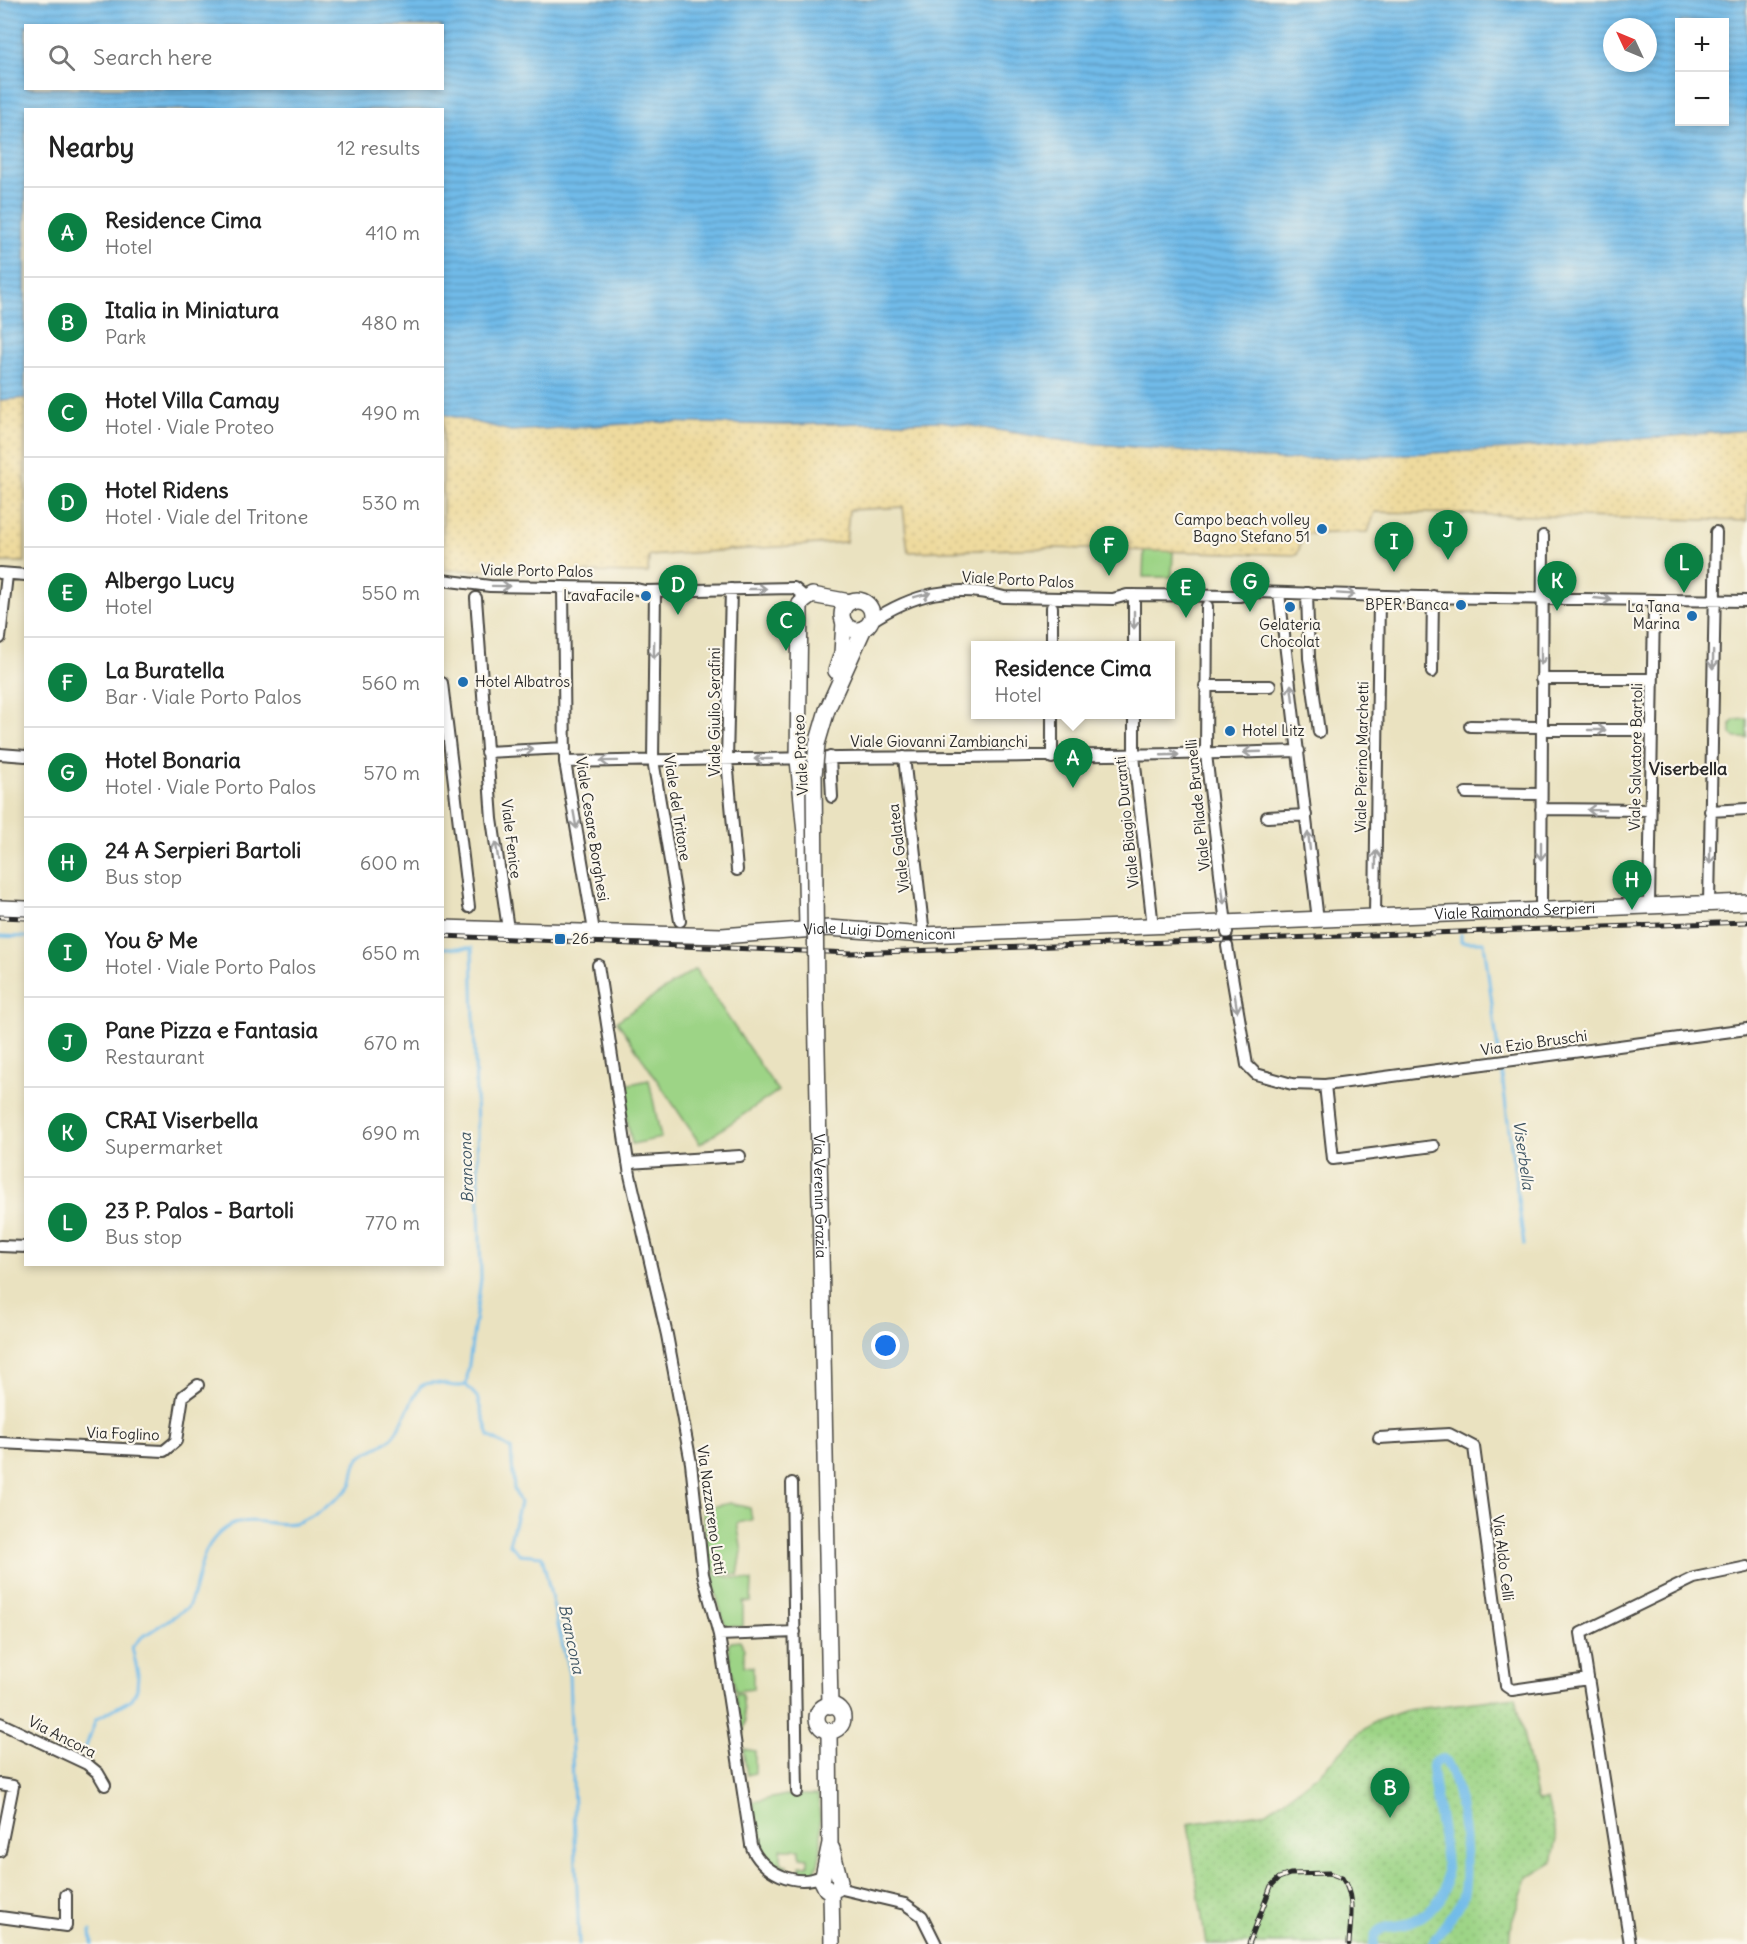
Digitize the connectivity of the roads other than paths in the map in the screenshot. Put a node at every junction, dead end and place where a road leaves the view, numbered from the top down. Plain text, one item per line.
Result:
1 (1716, 532) dead end
2 (1543, 536) dead end
3 (3, 574) edge
4 (24, 575) edge
5 (444, 580) edge
6 (563, 587) junction
7 (731, 589) junction
8 (655, 591) junction
9 (1279, 593) junction
10 (1307, 593) junction
11 (1134, 595) junction
12 (1433, 596) junction
13 (813, 597) junction
14 (1379, 597) junction
15 (1542, 597) junction
16 (476, 598) dead end
17 (1713, 601) junction
18 (1747, 601) edge
19 (850, 602) junction
20 (1206, 606) dead end
21 (1052, 607) dead end
22 (1654, 608) dead end
23 (843, 620) junction
24 (867, 625) junction
25 (0, 638) edge
26 (1052, 641) edge
27 (1134, 641) edge
28 (1432, 672) dead end
29 (1541, 679) junction
30 (1652, 679) junction
31 (1205, 686) junction
32 (1270, 686) dead end
33 (833, 691) junction
34 (444, 700) edge
35 (1052, 719) edge
36 (1134, 719) edge
37 (1470, 726) dead end
38 (1542, 729) junction
39 (1652, 730) junction
40 (1318, 732) dead end
41 (565, 748) junction
42 (1299, 751) junction
43 (486, 752) junction
44 (0, 754) edge
45 (1206, 754) junction
46 (24, 756) edge
47 (1134, 756) junction
48 (830, 757) junction
49 (904, 757) junction
50 (1052, 758) junction
51 (798, 759) junction
52 (653, 760) junction
53 (728, 760) junction
54 (565, 762) junction
55 (1466, 793) dead end
56 (1541, 794) junction
57 (832, 797) dead end
58 (1541, 809) junction
59 (1747, 809) edge
60 (1650, 810) junction
61 (1710, 811) junction
62 (1306, 815) junction
63 (1267, 817) dead end
64 (737, 870) dead end
65 (1747, 902) edge
66 (1709, 903) junction
67 (1649, 905) junction
68 (469, 907) dead end
69 (0, 908) edge
70 (24, 909) edge
71 (1541, 910) junction
72 (1375, 917) junction
73 (1318, 920) junction
74 (680, 921) dead end
75 (1153, 927) junction
76 (1226, 927) junction
77 (444, 928) edge
78 (807, 928) junction
79 (508, 929) junction
80 (594, 931) junction
81 (924, 935) junction
82 (1227, 946) dead end
83 (598, 966) dead end
84 (1747, 1029) edge
85 (1325, 1085) junction
86 (1434, 1146) dead end
87 (740, 1156) dead end
88 (628, 1164) junction
89 (0, 1246) edge
90 (24, 1247) edge
91 (198, 1385) dead end
92 (1379, 1438) dead end
93 (0, 1443) edge
94 (792, 1483) dead end
95 (1747, 1567) edge
96 (795, 1632) junction
97 (720, 1635) junction
98 (1588, 1679) junction
99 (0, 1722) edge
100 (0, 1784) edge
101 (105, 1785) dead end
102 (797, 1792) dead end
103 (0, 1851) edge
104 (829, 1886) junction
105 (66, 1895) dead end
106 (0, 1917) edge
107 (832, 1944) edge
108 (936, 1944) edge
109 (1630, 1944) edge

1 - 17 street
2 - 15 street
3 - 4 street
3 - 25 street
5 -> 6 street, Viale Porto Palos
6 - 8 street, Viale Porto Palos
6 - 41 street, Viale Cesare Borghesi
7 - 8 street, Viale Porto Palos
7 -> 13 street, Viale Porto Palos
7 - 53 street, Viale Giulio Serafini
8 -> 52 street, Viale del Tritone
9 - 10 street, Viale Porto Palos
9 - 11 street, Viale Porto Palos
42 -> 9 street
10 -> 14 street, Viale Porto Palos
10 - 40 street
24 -> 11 street, Viale Porto Palos
11 -> 27 street
12 - 14 street, Viale Porto Palos
12 - 15 street, Viale Porto Palos
12 - 28 street
13 - 19 street
13 - 23 street
13 - 51 street, Viale Proteo
72 -> 14 street, Viale Pierino Marchetti
15 -> 17 street, Viale Porto Palos
15 -> 29 street
16 - 43 street, Viale Fenice
17 - 18 street, Viale Porto Palos
17 -> 61 street
19 - 23 street
19 - 24 street
20 - 31 street, Viale Pilade Brunelli
21 - 26 street
22 - 30 street, Viale Salvatore Bartoli
23 - 24 street
23 - 33 street, Via Verenin Grazia
24 - 33 street, Via Verenin Grazia
29 - 30 street
29 - 38 street
30 - 39 street, Viale Salvatore Bartoli
31 - 32 street
31 - 45 street, Viale Pilade Brunelli
33 - 104 street, Via Verenin Grazia, bridge
34 - 68 street
35 - 50 street
36 - 47 street, Viale Biagio Duranti
37 - 38 street
38 -> 39 street
38 - 56 street
39 - 60 street, Viale Salvatore Bartoli
43 -> 41 street
41 - 54 street, Viale Cesare Borghesi
42 -> 45 street, Viale Giovanni Zambianchi
42 - 62 street
79 -> 43 street, Viale Fenice
44 - 46 street
47 -> 45 street, Viale Giovanni Zambianchi
45 -> 76 street, Viale Pilade Brunelli
47 - 50 street, Viale Giovanni Zambianchi
47 - 75 street, Viale Biagio Duranti
48 - 49 street, Viale Giovanni Zambianchi
48 - 51 street, Viale Giovanni Zambianchi
48 - 57 street, Viale Giovanni Zambianchi
49 - 50 street, Viale Giovanni Zambianchi
49 - 81 street, Viale Galatea
51 -> 53 street, Viale Giovanni Zambianchi
51 - 78 street, Viale Proteo
52 - 53 street, Viale Giovanni Zambianchi
52 -> 54 street, Viale Giovanni Zambianchi
52 - 74 street, Viale del Tritone
53 - 64 street, Viale Giulio Serafini
54 -> 80 street, Viale Cesare Borghesi
55 - 56 street
56 - 58 street
60 -> 58 street
58 -> 71 street
59 - 61 street
60 - 67 street, Viale Salvatore Bartoli
61 -> 66 street
62 - 63 street
73 -> 62 street
65 - 66 street, Viale Raimondo Serpieri
66 - 67 street, Viale Raimondo Serpieri
67 - 71 street, Viale Raimondo Serpieri
69 - 70 street
71 - 72 street, Viale Raimondo Serpieri
72 - 73 street, Viale Raimondo Serpieri
73 - 76 street, Viale Luigi Domeniconi
75 - 76 street, Viale Luigi Domeniconi
75 - 81 street, Viale Luigi Domeniconi
77 - 79 street, Viale Luigi Domeniconi
78 - 80 street, Viale Luigi Domeniconi
78 - 81 street, Viale Luigi Domeniconi
79 - 80 street, Viale Luigi Domeniconi
82 -> 85 street, Via Ezio Bruschi
83 - 88 street, Via Nazzareno Lotti
84 - 85 street, Via Ezio Bruschi
85 - 86 street
87 - 88 street
88 - 97 street, Via Nazzareno Lotti
89 - 90 street
91 - 93 street, Via Foglino
92 - 98 street, Via Aldo Celli
94 - 96 street
95 - 98 street
96 - 97 street
96 - 102 street
97 - 104 street, Via Nazzareno Lotti
98 - 109 street
99 - 101 street, Via Ancora
100 - 103 street
104 - 107 street, Via Verenin Grazia
104 - 108 street, Via Nazzareno Lotti
105 - 106 street

